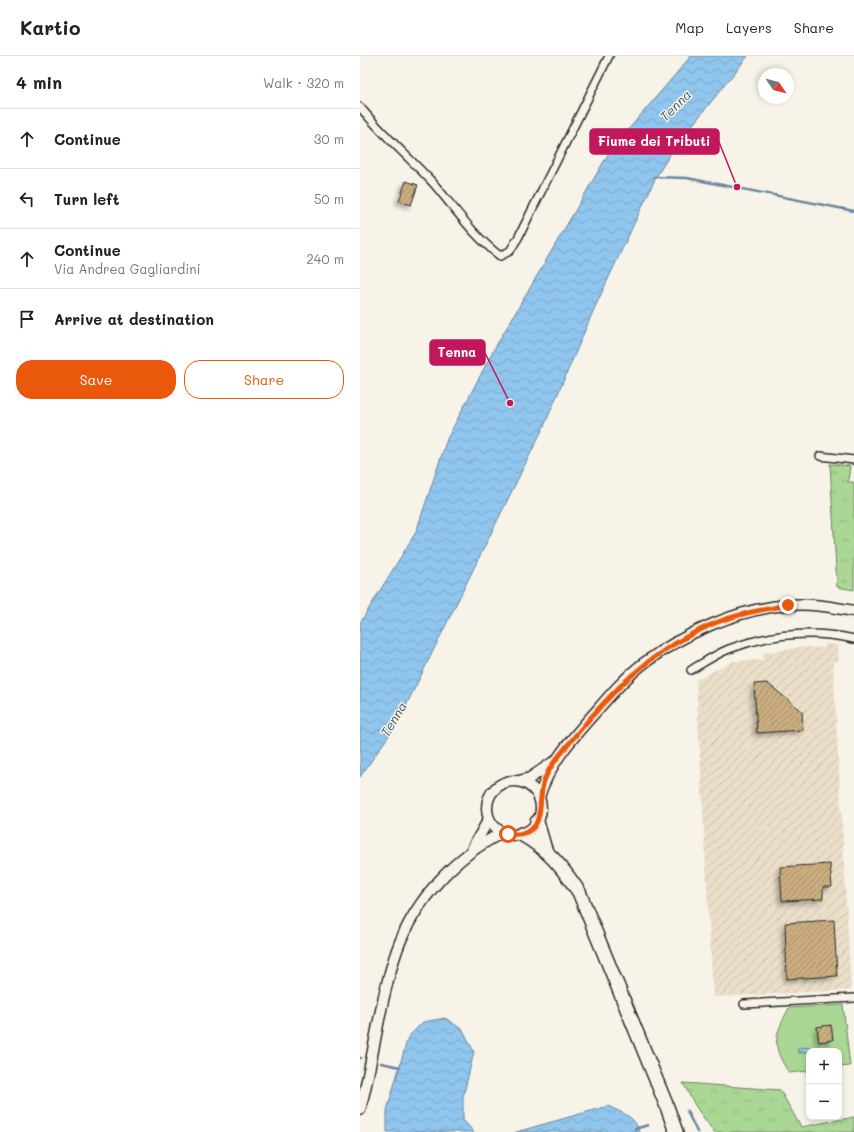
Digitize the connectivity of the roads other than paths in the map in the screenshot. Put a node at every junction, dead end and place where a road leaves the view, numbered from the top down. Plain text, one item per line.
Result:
1 (608, 56) edge
2 (360, 107) edge
3 (820, 456) dead end
4 (854, 460) edge
5 (854, 611) edge
6 (854, 639) edge
7 (691, 670) dead end
8 (555, 760) junction
9 (519, 781) junction
10 (539, 797) junction
11 (489, 819) junction
12 (537, 822) junction
13 (502, 832) junction
14 (521, 834) junction
15 (546, 849) junction
16 (472, 850) junction
17 (854, 998) edge
18 (744, 1004) dead end
19 (666, 1104) junction
20 (360, 1110) edge
21 (665, 1132) edge
22 (676, 1132) edge
23 (684, 1132) edge

1 - 2 street
3 - 4 street
5 - 8 main road
6 - 7 street
8 - 9 main road
8 - 10 main road
9 - 10 main road
9 - 11 main road
10 - 12 main road
11 - 13 main road
11 - 16 main road
12 - 14 main road
12 - 15 highway
13 - 14 main road
13 - 16 main road
14 - 15 highway
15 - 19 highway
16 - 20 main road
17 - 18 street
19 - 21 highway
19 - 22 highway
19 - 23 highway

